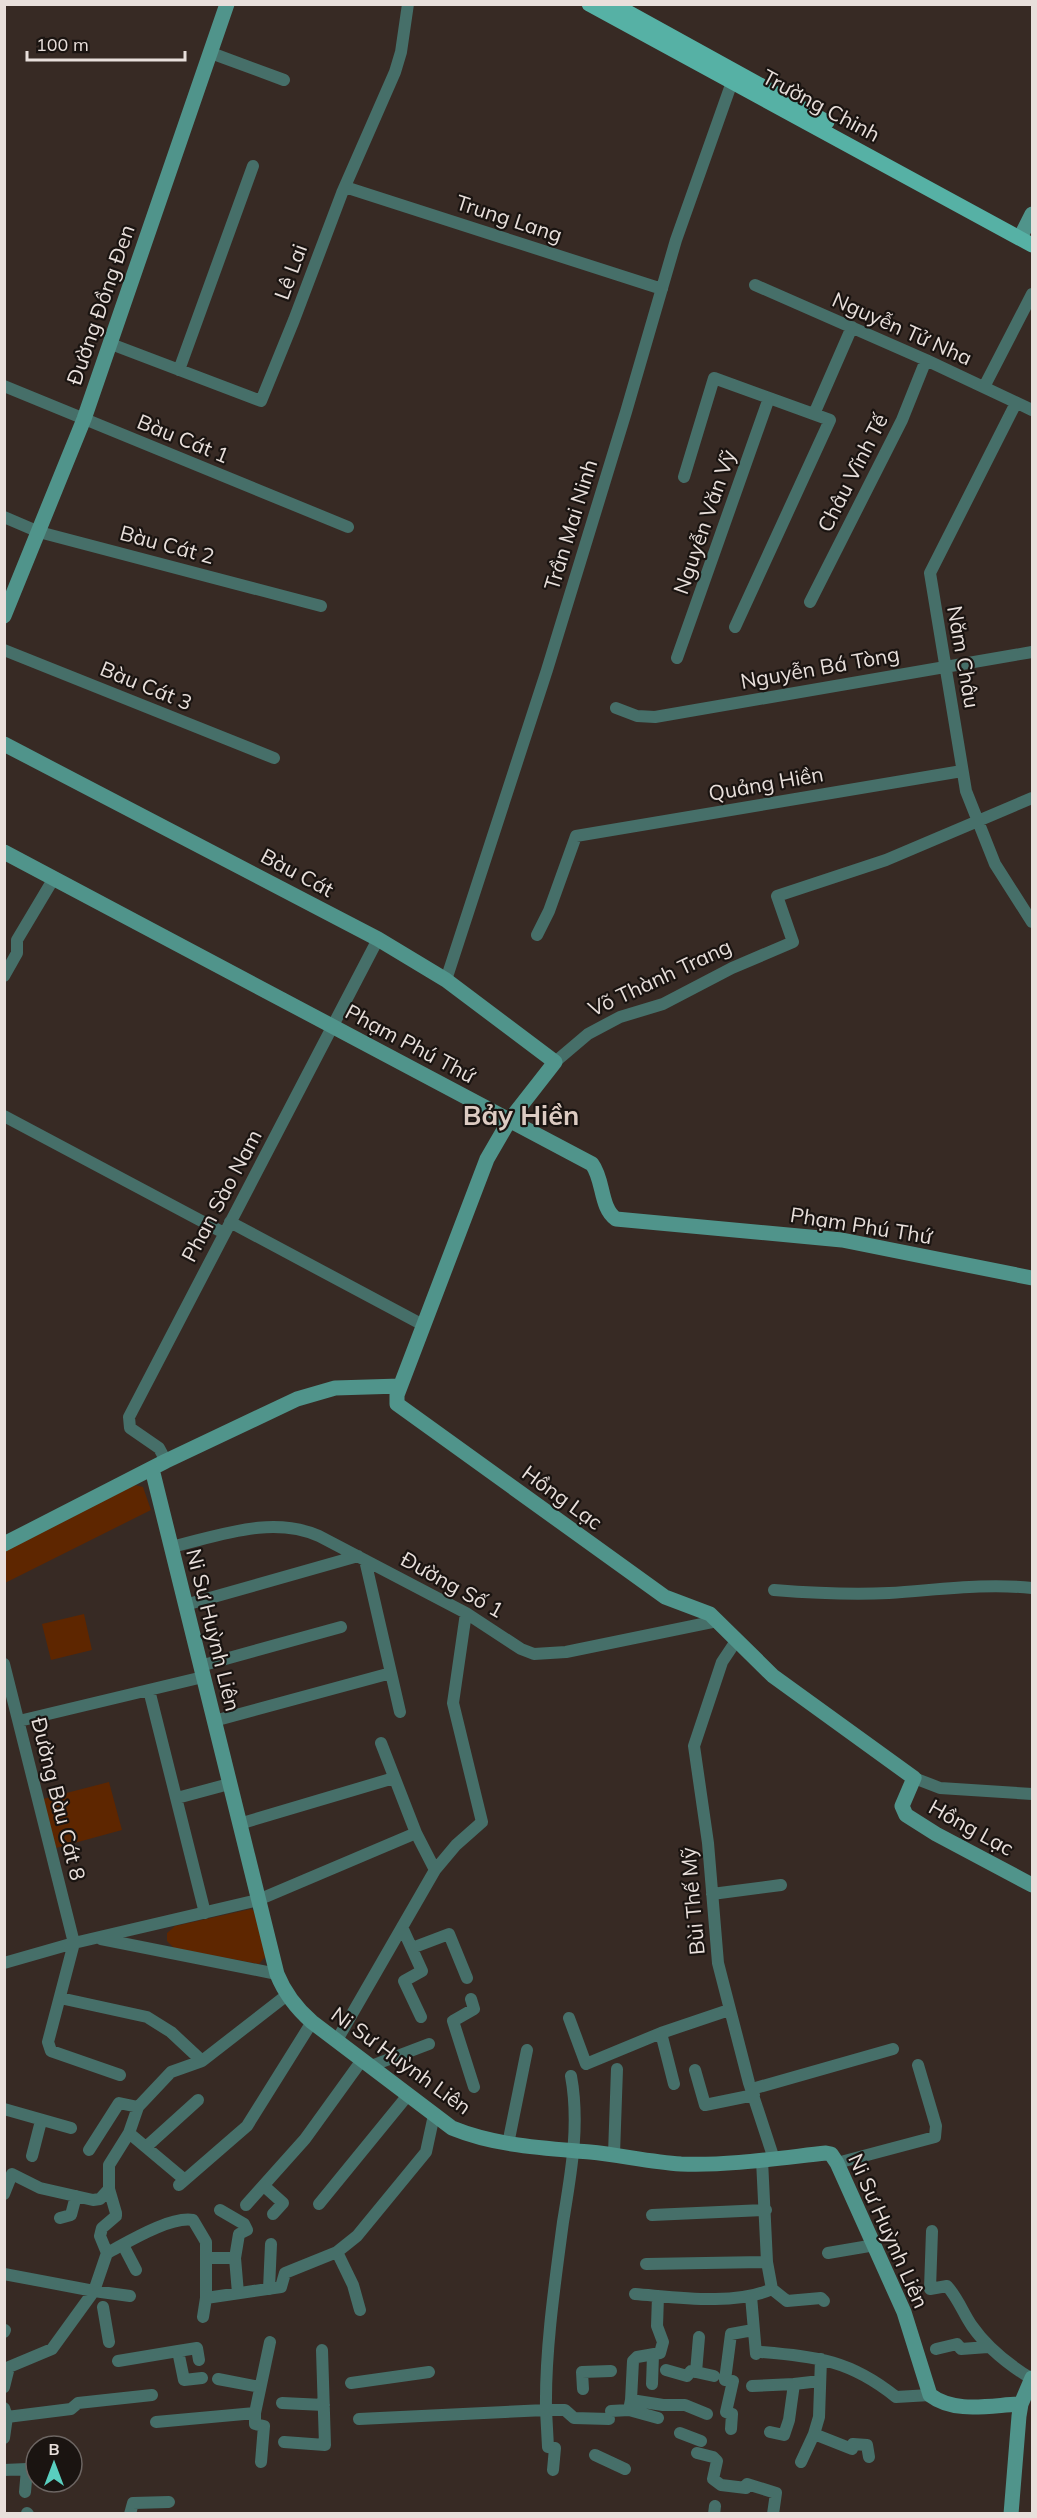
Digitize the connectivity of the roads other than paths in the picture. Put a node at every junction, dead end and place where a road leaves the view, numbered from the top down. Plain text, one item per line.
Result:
1 (227, 4) edge
2 (408, 4) edge
3 (589, 4) edge
4 (613, 4) edge
5 (211, 53) junction
6 (284, 80) dead end
7 (732, 82) junction
8 (253, 166) dead end
9 (345, 187) junction
10 (1032, 214) edge
11 (1027, 237) edge
12 (755, 285) dead end
13 (662, 289) junction
14 (1032, 294) edge
15 (852, 327) junction
16 (111, 344) junction
17 (926, 360) junction
18 (179, 370) junction
19 (4, 386) edge
20 (984, 387) junction
21 (770, 398) junction
22 (1017, 403) junction
23 (1032, 410) edge
24 (814, 414) junction
25 (84, 419) junction
26 (684, 477) dead end
27 (4, 518) edge
28 (348, 527) dead end
29 (39, 532) junction
30 (810, 602) dead end
31 (321, 606) dead end
32 (4, 616) edge
33 (735, 627) dead end
34 (4, 650) edge
35 (1032, 652) edge
36 (677, 658) dead end
37 (945, 667) junction
38 (616, 708) dead end
39 (4, 744) edge
40 (274, 758) dead end
41 (962, 771) junction
42 (1032, 798) edge
43 (977, 822) junction
44 (4, 852) edge
45 (54, 878) junction
46 (1032, 922) edge
47 (537, 935) dead end
48 (378, 939) junction
49 (4, 976) edge
50 (446, 980) junction
51 (333, 1027) junction
52 (555, 1062) junction
53 (4, 1116) edge
54 (509, 1121) junction
55 (227, 1228) junction
56 (1032, 1278) edge
57 (423, 1325) junction
58 (400, 1386) junction
59 (166, 1461) junction
60 (152, 1468) junction
61 (4, 1544) edge
62 (171, 1547) junction
63 (362, 1558) junction
64 (1032, 1588) edge
65 (774, 1590) dead end
66 (185, 1605) junction
67 (466, 1613) junction
68 (717, 1621) junction
69 (341, 1627) dead end
70 (736, 1641) junction
71 (4, 1664) edge
72 (202, 1672) junction
73 (391, 1673) junction
74 (149, 1690) junction
75 (400, 1712) dead end
76 (19, 1721) junction
77 (214, 1721) junction
78 (381, 1743) dead end
79 (394, 1778) junction
80 (914, 1778) junction
81 (229, 1784) junction
82 (1032, 1794) edge
83 (177, 1798) junction
84 (239, 1824) junction
85 (416, 1833) junction
86 (435, 1870) junction
87 (781, 1885) dead end
88 (1032, 1885) edge
89 (712, 1894) junction
90 (258, 1900) junction
91 (205, 1913) junction
92 (402, 1928) junction
93 (97, 1938) junction
94 (74, 1943) junction
95 (412, 1948) junction
96 (4, 1963) edge
97 (277, 1974) junction
98 (467, 1978) dead end
99 (286, 1995) junction
100 (60, 1998) junction
101 (471, 1999) dead end
102 (729, 2010) junction
103 (421, 2017) dead end
104 (569, 2018) dead end
105 (312, 2022) junction
106 (661, 2033) junction
107 (337, 2040) junction
108 (429, 2044) dead end
109 (893, 2049) dead end
110 (527, 2050) dead end
111 (202, 2061) junction
112 (366, 2063) junction
113 (918, 2065) dead end
114 (616, 2069) dead end
115 (695, 2070) dead end
116 (120, 2075) dead end
117 (571, 2076) dead end
118 (674, 2084) dead end
119 (474, 2087) dead end
120 (753, 2092) junction
121 (408, 2096) junction
122 (198, 2100) dead end
123 (138, 2107) junction
124 (4, 2109) edge
125 (434, 2115) junction
126 (41, 2121) junction
127 (71, 2128) dead end
128 (129, 2133) junction
129 (508, 2144) junction
130 (146, 2147) junction
131 (89, 2150) dead end
132 (574, 2151) junction
133 (614, 2154) junction
134 (32, 2156) dead end
135 (768, 2159) junction
136 (837, 2163) junction
137 (7, 2185) edge
138 (264, 2186) junction
139 (110, 2189) junction
140 (76, 2196) junction
141 (319, 2204) dead end
142 (246, 2205) dead end
143 (220, 2210) dead end
144 (765, 2210) junction
145 (273, 2214) dead end
146 (652, 2215) dead end
147 (60, 2218) dead end
148 (933, 2231) dead end
149 (271, 2244) dead end
150 (123, 2245) junction
151 (875, 2245) junction
152 (337, 2252) junction
153 (107, 2253) junction
154 (828, 2253) dead end
155 (206, 2258) junction
156 (235, 2258) junction
157 (767, 2262) junction
158 (646, 2264) dead end
159 (136, 2270) dead end
160 (4, 2274) edge
161 (269, 2289) junction
162 (771, 2289) junction
163 (94, 2291) junction
164 (238, 2293) junction
165 (635, 2294) dead end
166 (130, 2296) dead end
167 (658, 2296) junction
168 (751, 2296) junction
169 (207, 2298) junction
170 (824, 2301) dead end
171 (103, 2307) dead end
172 (360, 2310) dead end
173 (203, 2317) dead end
174 (753, 2330) junction
175 (699, 2337) dead end
176 (109, 2342) dead end
177 (270, 2342) dead end
178 (988, 2347) junction
179 (936, 2349) dead end
180 (322, 2350) dead end
181 (178, 2351) junction
182 (653, 2355) junction
183 (821, 2359) junction
184 (199, 2360) dead end
185 (118, 2361) dead end
186 (7, 2365) edge
187 (666, 2370) dead end
188 (610, 2371) dead end
189 (429, 2372) dead end
190 (696, 2372) junction
191 (202, 2378) dead end
192 (218, 2379) dead end
193 (724, 2379) junction
194 (1032, 2379) edge
195 (820, 2381) junction
196 (351, 2382) dead end
197 (652, 2384) dead end
198 (794, 2384) junction
199 (752, 2386) dead end
200 (4, 2387) edge
201 (260, 2387) junction
202 (583, 2389) dead end
203 (930, 2394) junction
204 (152, 2395) dead end
205 (282, 2403) dead end
206 (1021, 2404) junction
207 (324, 2405) junction
208 (630, 2405) junction
209 (546, 2410) junction
210 (6, 2413) edge
211 (255, 2413) junction
212 (707, 2414) dead end
213 (658, 2418) dead end
214 (359, 2419) dead end
215 (156, 2422) dead end
216 (731, 2429) dead end
217 (770, 2432) dead end
218 (680, 2433) dead end
219 (814, 2434) junction
220 (4, 2438) edge
221 (284, 2442) dead end
222 (595, 2455) dead end
223 (869, 2457) dead end
224 (261, 2462) dead end
225 (801, 2462) dead end
226 (4, 2469) edge
227 (24, 2469) edge
228 (626, 2469) dead end
229 (553, 2470) dead end
230 (169, 2502) dead end
231 (130, 2514) edge
232 (773, 2514) edge
233 (1011, 2514) edge

1 - 5 street, Đường Đồng Đen
2 - 9 street, Lê Lai
3 - 7 main road, Trường Chinh
4 - 11 main road, Trường Chinh
5 - 6 street
5 - 16 street, Đường Đồng Đen
7 - 11 main road, Trường Chinh
7 - 13 street, Trần Mai Ninh
8 - 18 street
9 - 13 street, Trung Lang
9 - 18 street, Lê Lai
10 - 11 street
12 - 15 street, Nguyễn Tử Nha
13 - 50 street, Trần Mai Ninh
14 - 20 street
15 - 17 street, Nguyễn Tử Nha
15 - 24 street
16 - 18 street, Lê Lai
16 - 25 street, Đường Đồng Đen
17 - 20 street, Nguyễn Tử Nha
17 - 30 street, Châu Vĩnh Tế
19 - 25 street, Bàu Cát 1
20 - 22 street, Nguyễn Tử Nha
21 - 24 street
21 - 26 street
21 - 36 street, Nguyễn Văn Vỹ
22 - 23 street, Nguyễn Tử Nha
22 - 37 street, Năm Châu
24 - 33 street
25 - 28 street, Bàu Cát 1
25 - 29 street, Đường Đồng Đen
27 - 29 street, Bàu Cát 2
29 - 31 street, Bàu Cát 2
29 - 32 street, Đường Đồng Đen
34 - 40 street, Bàu Cát 3
35 - 37 street, Nguyễn Bá Tòng
37 - 38 street, Nguyễn Bá Tòng
37 - 41 street, Năm Châu
39 - 48 street, Bàu Cát
41 - 43 street, Năm Châu
41 - 47 street, Quảng Hiền
42 - 43 street, Võ Thành Trang
43 - 46 street, Năm Châu
43 - 52 street, Võ Thành Trang
44 - 45 street, Phạm Phú Thứ
45 - 49 street
45 - 51 street, Phạm Phú Thứ
48 - 50 street, Bàu Cát
48 - 51 street, Phan Sào Nam
50 - 52 street, Bàu Cát
51 - 54 street, Phạm Phú Thứ
51 - 55 street, Phan Sào Nam
52 - 54 street, Võ Thành Trang
53 - 55 street
54 - 56 street, Phạm Phú Thứ
54 - 57 street, Võ Thành Trang
55 - 57 street
55 - 59 street, Phan Sào Nam
57 - 58 street, Võ Thành Trang
58 - 59 street
58 - 68 street, Hồng Lạc
59 - 60 street
60 - 61 street
60 - 62 street, Ni Sư Huỳnh Liên
62 - 63 street, Đường Số 1
62 - 66 street, Ni Sư Huỳnh Liên
63 - 66 street
63 - 67 street, Đường Số 1
63 - 73 street
64 - 65 street
66 - 72 street, Ni Sư Huỳnh Liên
67 - 68 street, Đường Số 1
67 - 86 street
68 - 70 street, Hồng Lạc
69 - 72 street
70 - 80 street, Hồng Lạc
70 - 89 street, Bùi Thế Mỹ
71 - 76 street, Đường Bàu Cát 8
72 - 74 street
72 - 77 street, Ni Sư Huỳnh Liên
73 - 75 street
73 - 77 street
74 - 76 street
74 - 83 street
76 - 94 street, Đường Bàu Cát 8
77 - 81 street, Ni Sư Huỳnh Liên
78 - 79 street
79 - 84 street
79 - 85 street
80 - 82 street
80 - 88 street, Hồng Lạc
81 - 83 street
81 - 84 street, Ni Sư Huỳnh Liên
83 - 91 street
84 - 90 street, Ni Sư Huỳnh Liên
85 - 86 street
85 - 90 street
86 - 92 street
87 - 89 street
89 - 102 street, Bùi Thế Mỹ
90 - 91 street
90 - 97 street, Ni Sư Huỳnh Liên
91 - 93 street
92 - 95 street
92 - 107 street
93 - 94 street
93 - 97 street
94 - 96 street
94 - 100 street
95 - 98 street
95 - 103 street
97 - 99 street, Ni Sư Huỳnh Liên
99 - 105 street, Ni Sư Huỳnh Liên
99 - 111 street
100 - 111 street
100 - 116 street
101 - 119 street
102 - 106 street
102 - 120 street, Bùi Thế Mỹ
104 - 106 street
105 - 107 street, Ni Sư Huỳnh Liên
105 - 130 street
106 - 118 street
107 - 112 street, Ni Sư Huỳnh Liên
108 - 112 street
109 - 120 street
110 - 129 street
111 - 123 street
112 - 121 street, Ni Sư Huỳnh Liên
112 - 138 street
113 - 136 street
114 - 133 street
115 - 120 street
117 - 132 street
120 - 135 street, Bùi Thế Mỹ
121 - 125 street, Ni Sư Huỳnh Liên
121 - 141 street
122 - 130 street
123 - 128 street
123 - 131 street
124 - 126 street
125 - 129 street, Ni Sư Huỳnh Liên
125 - 152 street
126 - 127 street
126 - 134 street
128 - 130 street
128 - 139 street
129 - 132 street, Ni Sư Huỳnh Liên
132 - 133 street, Ni Sư Huỳnh Liên
132 - 209 street
133 - 135 street, Ni Sư Huỳnh Liên
135 - 136 street, Ni Sư Huỳnh Liên
135 - 144 street, Bùi Thế Mỹ
136 - 151 street, Ni Sư Huỳnh Liên
137 - 140 street
138 - 142 street
138 - 145 street
139 - 140 street
139 - 153 street
140 - 147 street
143 - 156 street
144 - 146 street
144 - 157 street, Bùi Thế Mỹ
148 - 178 street
149 - 161 street
150 - 153 street
150 - 155 street
150 - 159 street
151 - 154 street
151 - 203 street, Ni Sư Huỳnh Liên
152 - 161 street
152 - 172 street
153 - 163 street
155 - 156 street
155 - 169 street
156 - 164 street
157 - 158 street
157 - 162 street, Bùi Thế Mỹ
160 - 163 street
161 - 164 street
162 - 168 street
162 - 170 street
163 - 166 street
163 - 186 street
164 - 169 street
165 - 167 street
167 - 168 street
167 - 182 street
168 - 174 street
169 - 173 street
171 - 176 street
174 - 183 street
174 - 193 street
175 - 190 street
177 - 201 street
178 - 179 street
178 - 194 street
180 - 207 street
181 - 184 street
181 - 185 street
181 - 191 street
182 - 197 street
182 - 208 street
183 - 195 street
183 - 203 street
186 - 200 street
187 - 190 street
188 - 202 street
189 - 196 street
190 - 193 street
192 - 201 street
193 - 216 street
194 - 206 street
195 - 198 street
195 - 219 street
198 - 199 street
198 - 217 street
201 - 211 street
203 - 206 street
204 - 210 street
205 - 207 street
206 - 233 street
207 - 221 street
208 - 209 street
208 - 212 street
208 - 213 street
209 - 214 street
209 - 229 street
210 - 220 street
211 - 215 street
211 - 224 street
218 - 232 street
219 - 223 street
219 - 225 street
222 - 228 street
226 - 227 street
230 - 231 street

